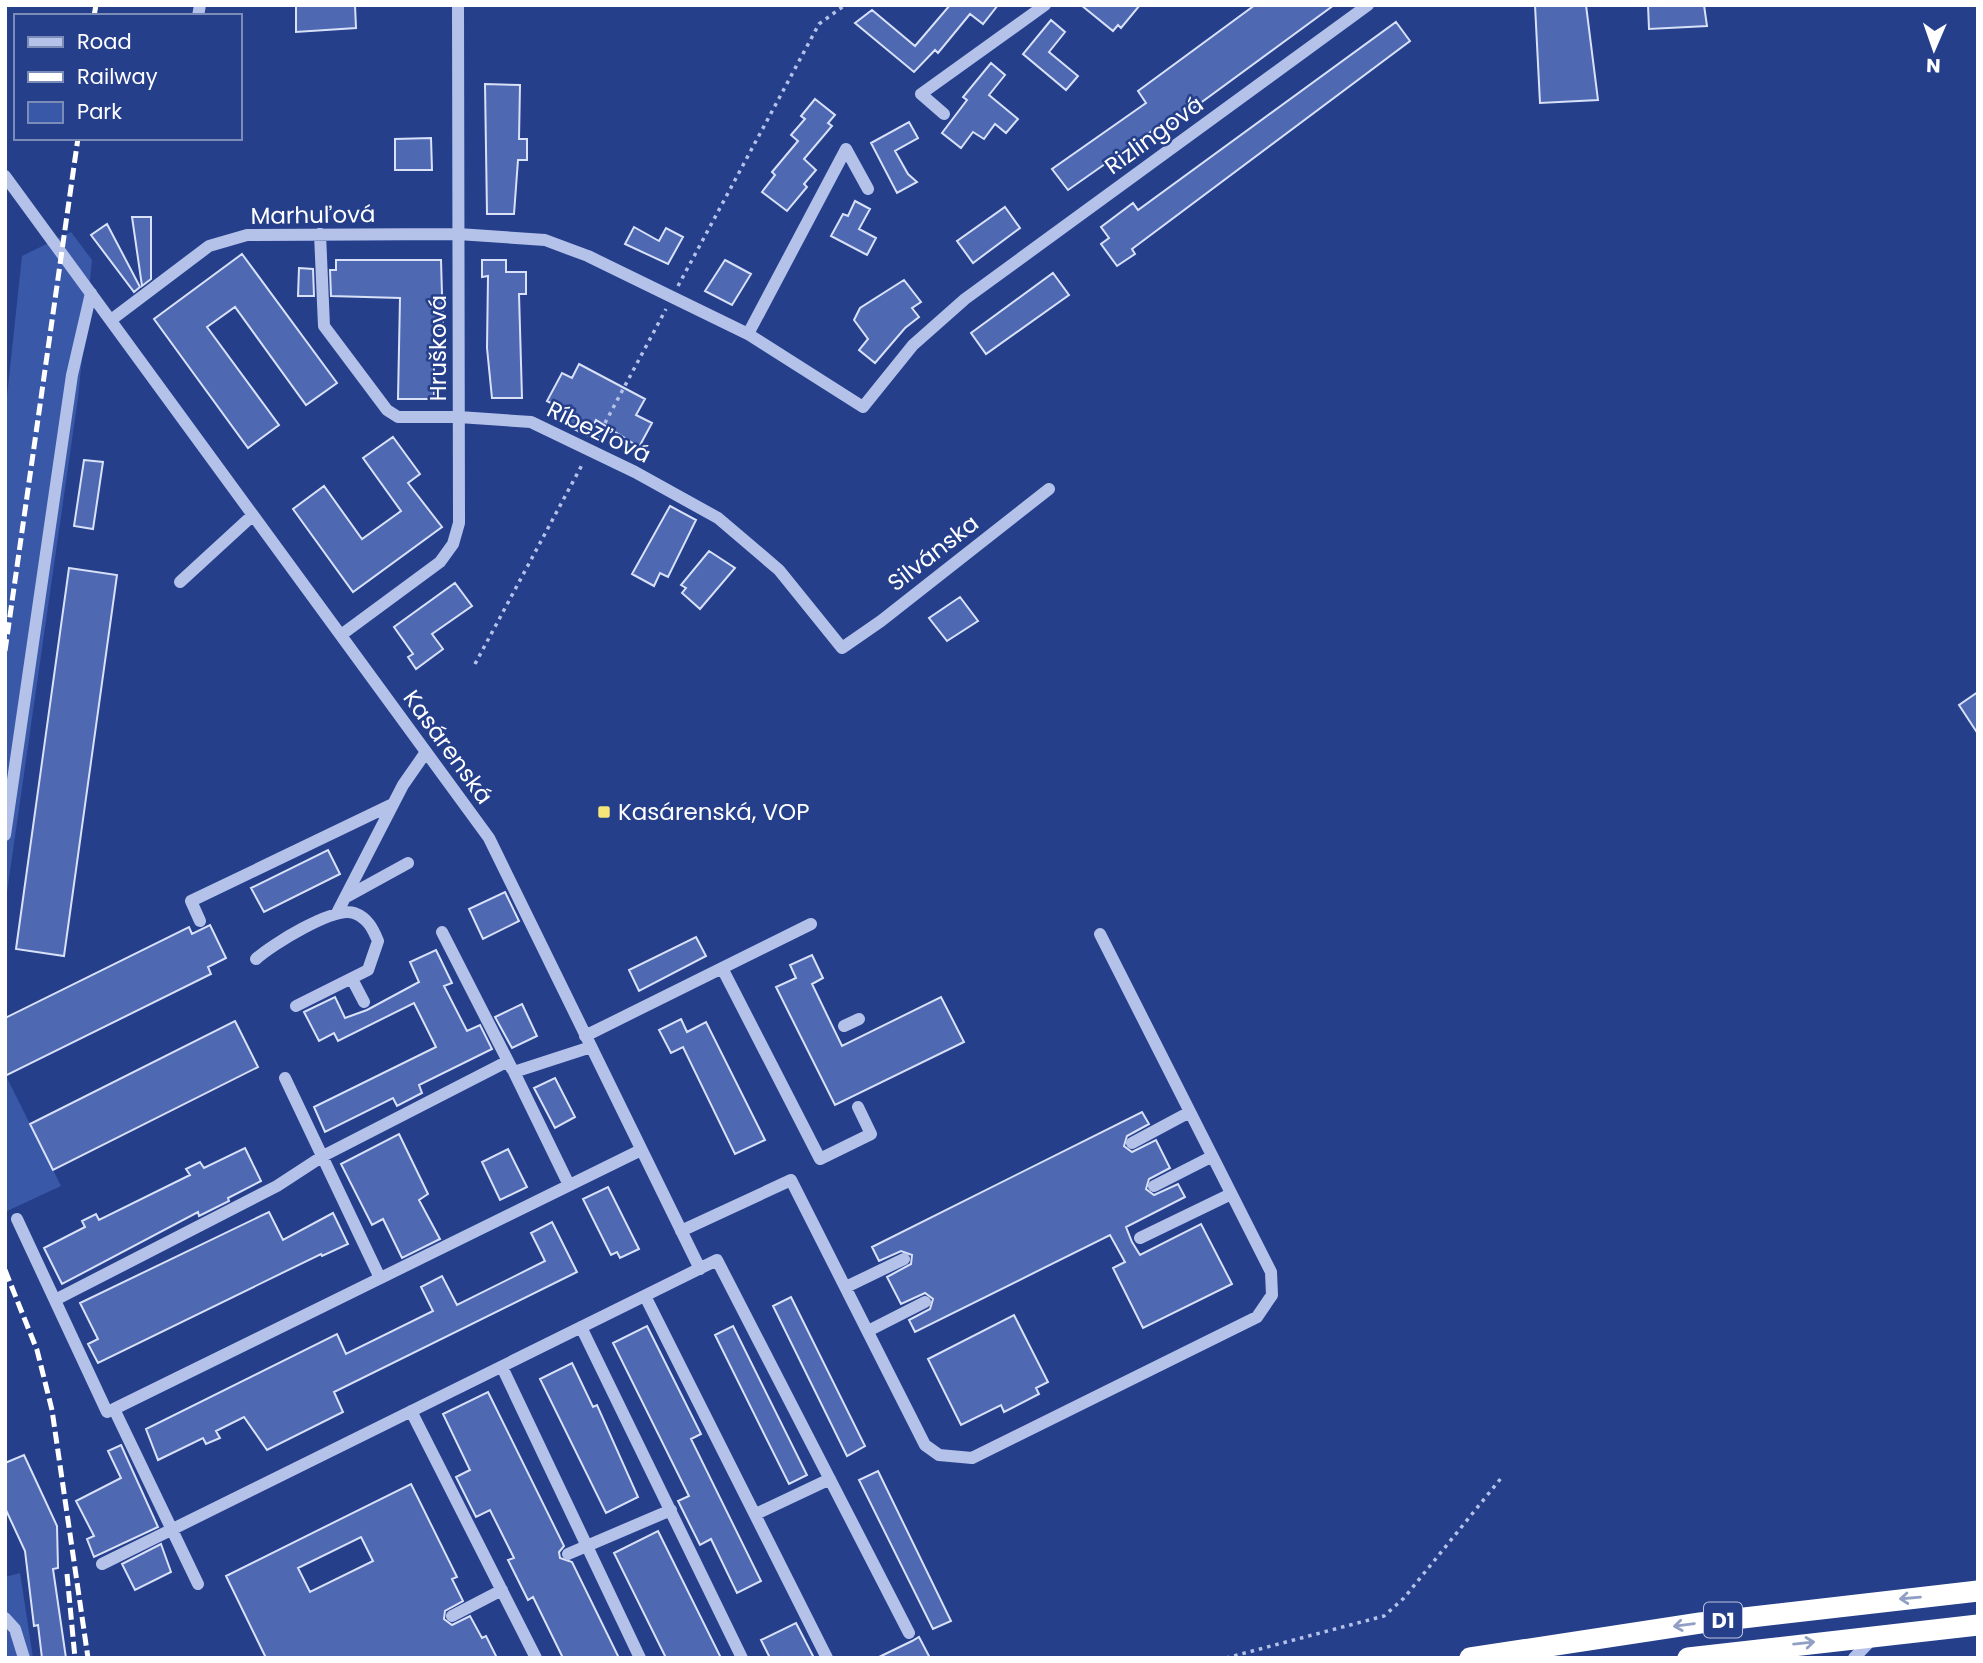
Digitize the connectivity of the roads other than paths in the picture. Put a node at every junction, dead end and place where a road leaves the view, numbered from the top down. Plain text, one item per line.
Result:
1 (458, 5) edge
2 (1045, 5) edge
3 (1368, 5) edge
4 (944, 114) dead end
5 (5, 176) edge
6 (868, 189) dead end
7 (320, 234) junction
8 (458, 234) junction
9 (91, 293) junction
10 (111, 320) junction
11 (748, 334) junction
12 (460, 417) junction
13 (1049, 489) dead end
14 (253, 515) junction
15 (180, 582) dead end
16 (341, 635) junction
17 (842, 648) joint
18 (426, 752) junction
19 (394, 804) junction
20 (5, 835) edge
21 (408, 863) dead end
22 (347, 896) junction
23 (337, 913) junction
24 (200, 920) dead end
25 (811, 924) dead end
26 (442, 932) dead end
27 (1100, 934) dead end
28 (256, 959) dead end
29 (723, 968) junction
30 (352, 979) junction
31 (364, 1002) dead end
32 (296, 1006) dead end
33 (859, 1019) dead end
34 (844, 1027) dead end
35 (588, 1042) junction
36 (511, 1067) junction
37 (285, 1078) dead end
38 (858, 1107) dead end
39 (1188, 1112) junction
40 (1132, 1143) dead end
41 (641, 1150) junction
42 (323, 1156) junction
43 (1211, 1157) junction
44 (569, 1185) junction
45 (1154, 1186) dead end
46 (1231, 1194) junction
47 (17, 1219) dead end
48 (681, 1231) junction
49 (1140, 1238) dead end
50 (904, 1259) dead end
51 (700, 1269) junction
52 (380, 1278) junction
53 (846, 1287) junction
54 (645, 1296) junction
55 (55, 1300) junction
56 (925, 1302) dead end
57 (581, 1327) junction
58 (868, 1331) junction
59 (502, 1367) junction
60 (114, 1409) junction
61 (411, 1411) junction
62 (830, 1479) junction
63 (671, 1510) junction
64 (756, 1514) junction
65 (171, 1529) junction
66 (587, 1546) junction
67 (568, 1554) dead end
68 (102, 1564) dead end
69 (198, 1584) dead end
70 (502, 1590) junction
71 (1978, 1591) edge
72 (452, 1616) dead end
73 (5, 1618) edge
74 (1978, 1625) edge
75 (909, 1633) dead end
76 (1875, 1635) junction
77 (1739, 1650) junction
78 (24, 1658) edge
79 (536, 1658) edge
80 (640, 1658) edge
81 (743, 1658) edge
82 (827, 1658) edge
83 (1470, 1658) edge
84 (1688, 1658) edge
85 (1773, 1658) edge
86 (1854, 1658) edge

1 - 8 street, Hrušková
2 - 4 street
3 - 11 street, Rizlingová
5 - 9 street, Kasárenská
6 - 11 street
7 - 8 street, Marhuľová
7 - 10 street, Marhuľová
7 - 12 street, Ríbezľová
8 - 11 street, Marhuľová
8 - 12 street, Hrušková
9 - 10 street, Kasárenská
9 - 20 street
10 - 14 street, Kasárenská
12 - 16 street, Hrušková
12 - 17 street, Ríbezľová
13 - 17 street, Silvánska
14 - 15 street
14 - 16 street, Kasárenská
16 - 18 street, Kasárenská
18 - 19 street
18 - 35 street, Kasárenská
19 - 22 street
19 - 24 street
21 - 22 street
22 - 23 street
23 - 28 street
23 - 30 street
25 - 29 street
26 - 36 street
27 - 39 street
29 - 35 street
29 - 38 street
30 - 31 street
30 - 32 street
33 - 34 street
35 - 36 street
35 - 41 street, Kasárenská
36 - 42 street
36 - 44 street
37 - 42 street
39 - 40 street
39 - 43 street
41 - 44 street
41 - 48 street, Kasárenská
42 - 52 street
42 - 55 street
43 - 45 street
43 - 46 street
44 - 52 street
46 - 49 street
46 - 58 street
47 - 55 street
48 - 51 street, Kasárenská
48 - 53 street
50 - 53 street
51 - 54 street
51 - 62 street
52 - 60 street
53 - 58 street
54 - 57 street
54 - 64 street
55 - 60 street
56 - 58 street
57 - 59 street
57 - 63 street
59 - 61 street
59 - 66 street
60 - 65 street
61 - 65 street
61 - 70 street
62 - 64 street
62 - 75 street
63 - 66 street
63 - 81 street
64 - 82 street
65 - 68 street
65 - 69 street
66 - 67 street
66 - 80 street
70 - 72 street
70 - 79 street
71 -> 83 highway, D1
73 - 78 street
74 - 76 highway, D1
77 -> 76 highway, D1
76 - 86 street
77 - 84 highway, D1
77 - 85 street

